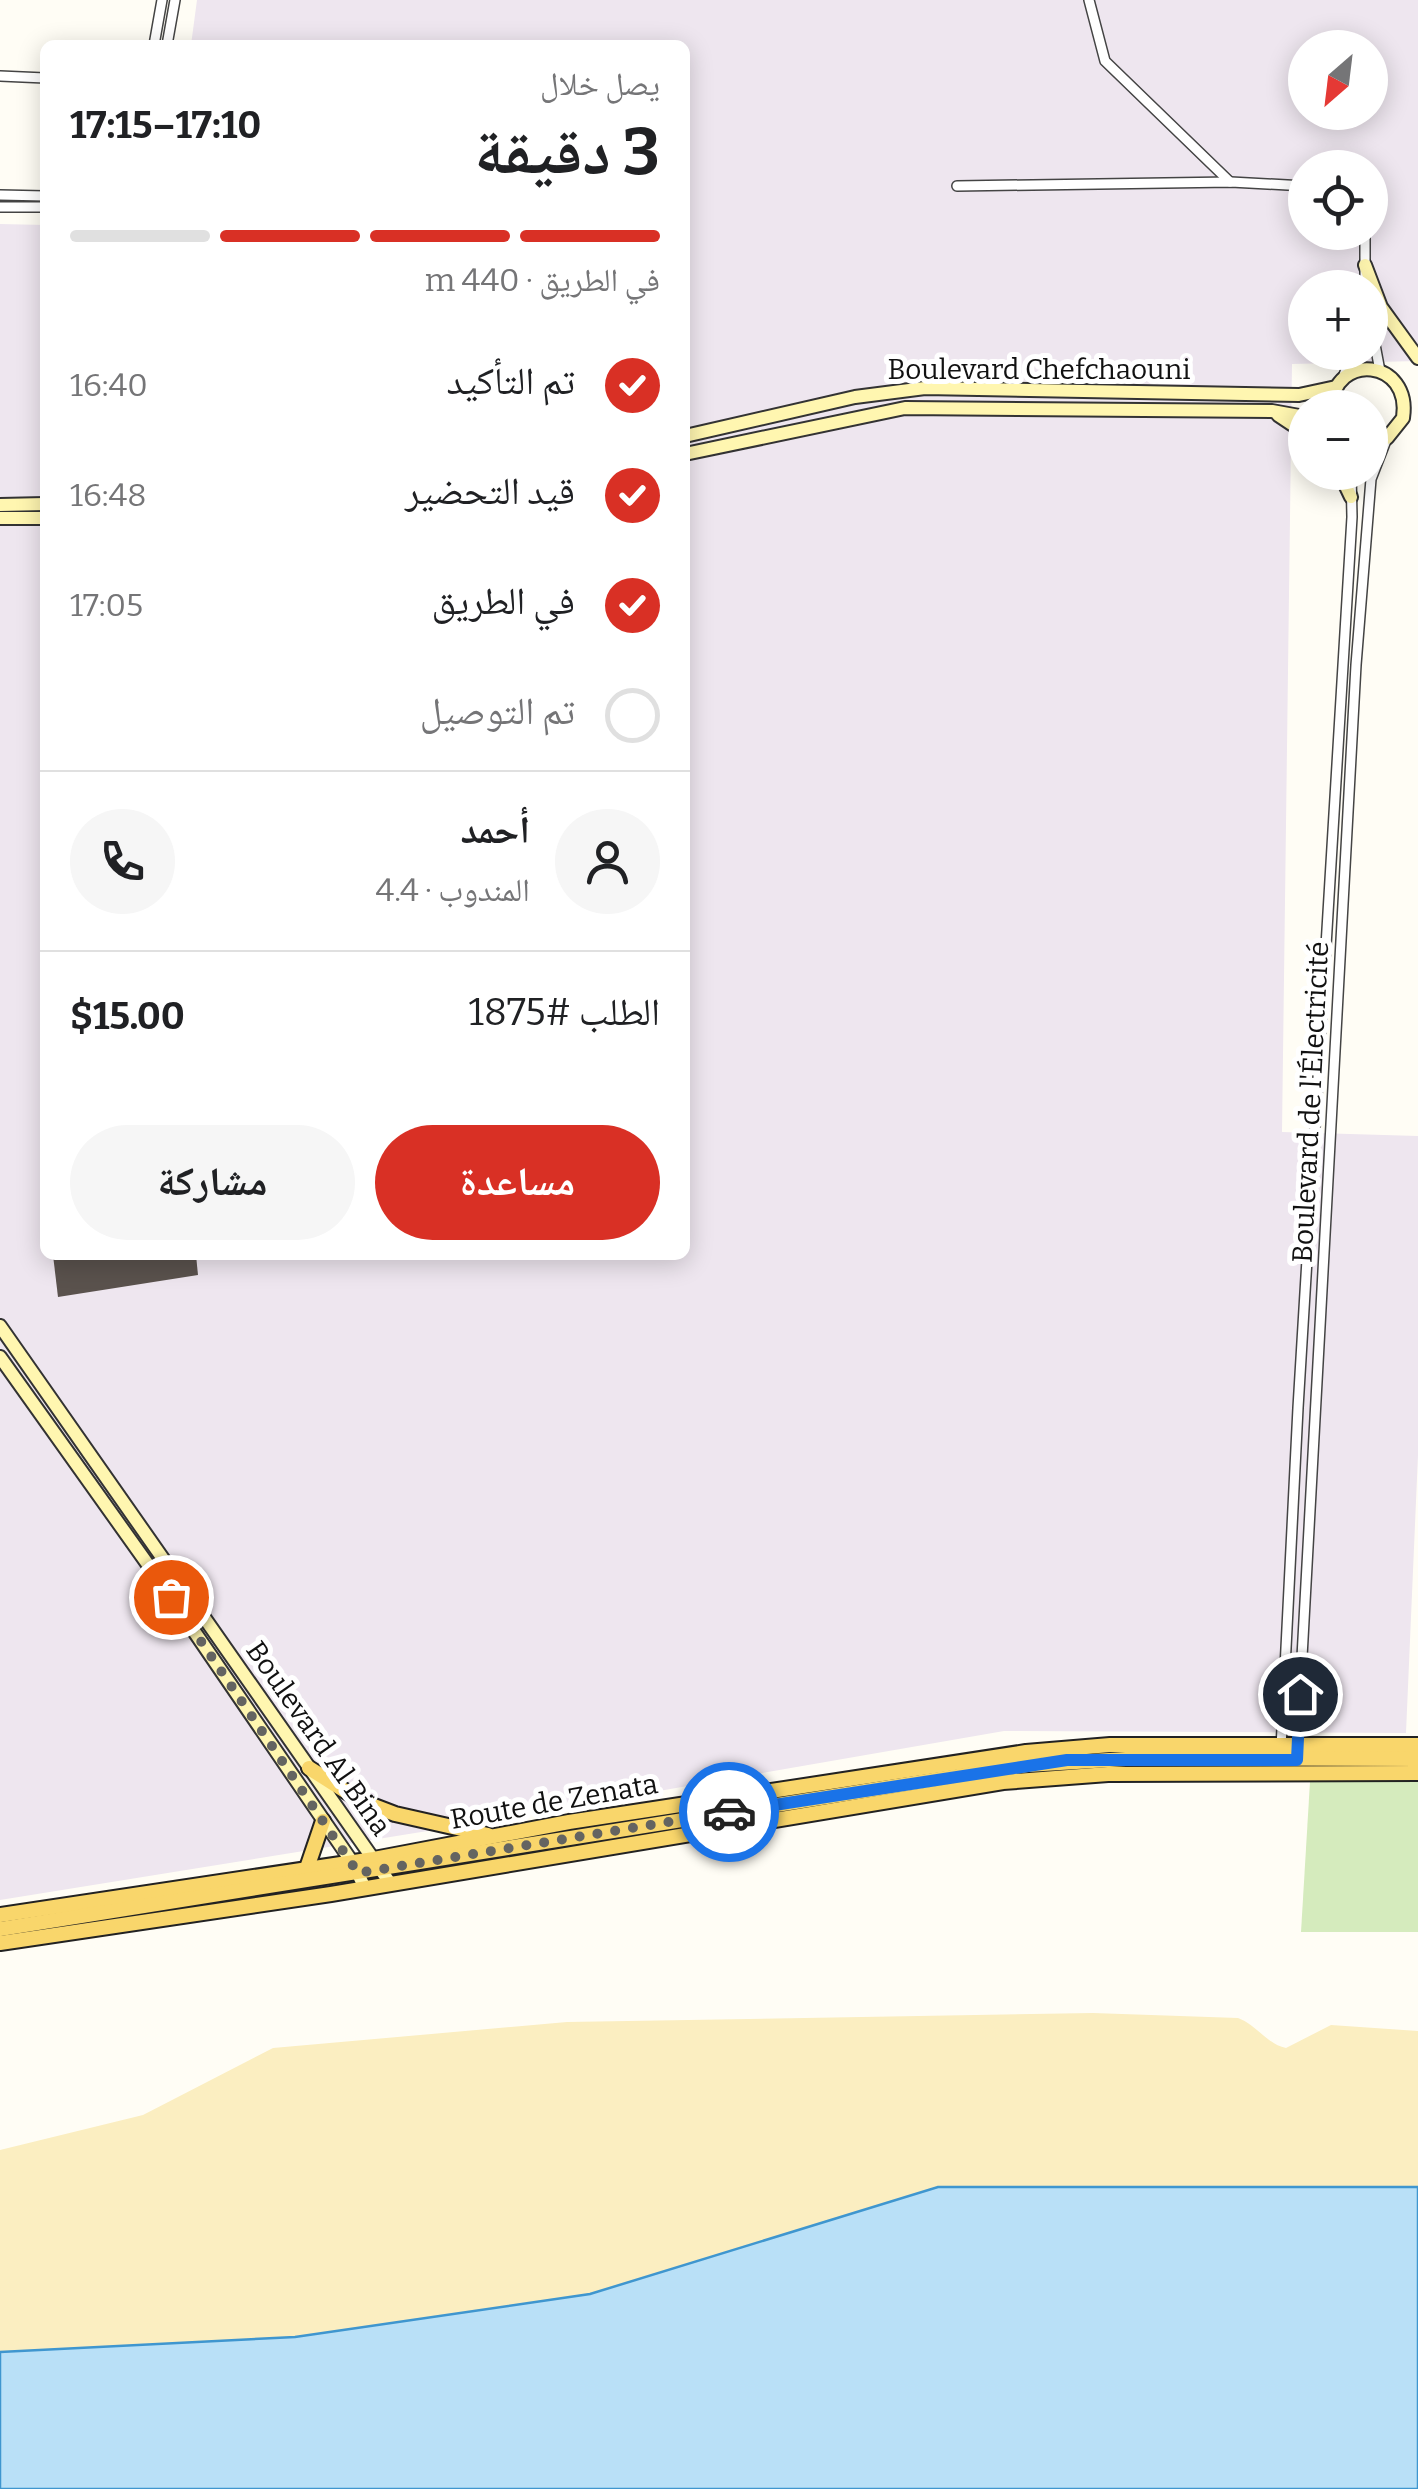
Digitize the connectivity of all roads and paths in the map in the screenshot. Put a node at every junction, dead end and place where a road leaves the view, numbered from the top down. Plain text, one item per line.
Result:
1 (162, 0) edge
2 (174, 0) edge
3 (1089, 0) edge
4 (155, 40) edge
5 (167, 40) edge
6 (0, 76) edge
7 (40, 78) edge
8 (1231, 182) junction
9 (1288, 185) edge
10 (957, 186) dead end
11 (0, 196) edge
12 (40, 196) edge
13 (0, 207) edge
14 (40, 207) edge
15 (1365, 250) edge
16 (1365, 265) junction
17 (1365, 270) edge
18 (1418, 358) edge
19 (1345, 370) edge
20 (1380, 371) joint
21 (1340, 382) junction
22 (1400, 389) junction
23 (1337, 390) edge
24 (1418, 392) edge
25 (1272, 411) junction
26 (1288, 414) edge
27 (1418, 416) edge
28 (1288, 422) edge
29 (1400, 424) junction
30 (690, 435) edge
31 (1388, 437) edge
32 (690, 453) edge
33 (1348, 490) edge
34 (1351, 490) edge
35 (1370, 490) edge
36 (1351, 497) junction
37 (40, 504) edge
38 (0, 505) edge
39 (0, 518) edge
40 (40, 518) edge
41 (0, 1326) edge
42 (0, 1357) edge
43 (1418, 1748) edge
44 (1281, 1757) junction
45 (1297, 1757) junction
46 (1418, 1759) edge
47 (309, 1768) junction
48 (1418, 1772) edge
49 (324, 1821) junction
50 (493, 1836) junction
51 (377, 1864) junction
52 (355, 1867) junction
53 (307, 1868) junction
54 (390, 1883) junction
55 (365, 1888) junction
56 (0, 1918) edge
57 (0, 1929) edge
58 (0, 1943) edge

1 - 4 street
2 - 5 street
3 - 8 street
6 - 7 street
8 - 9 street
8 - 10 street
11 - 12 street
13 - 14 street
15 - 16 street
16 - 17 street
16 - 18 street
19 - 21 street
20 - 21 street, Boulevard Chefchaouni
20 - 22 street
21 - 23 street
21 - 30 street, Boulevard Chefchaouni
22 - 24 street
22 - 29 street
25 - 26 street, Boulevard Chefchaouni
25 - 28 street
25 - 32 street, Boulevard Chefchaouni
27 - 29 street
29 - 31 street
33 - 36 street
34 - 36 street, Boulevard de l'Électricité
35 - 45 street, Boulevard de l'Électricité
36 - 44 street, Boulevard de l'Électricité
37 - 38 street
39 - 40 street
41 - 47 street, Boulevard Al Bina
42 - 49 street, Boulevard Al Bina
43 - 45 main road, Route de Zenata
44 - 45 main road, Route de Zenata
44 - 45 main road, Route de Zenata
44 - 50 main road, Route de Zenata
44 - 51 main road, Route de Zenata
44 - 54 main road, Route de Zenata
45 - 46 main road, Route de Zenata
45 - 48 main road, Route de Zenata
47 - 50 main road
47 - 51 street, Boulevard Al Bina
49 - 52 street, Boulevard Al Bina
49 - 53 main road
50 - 51 main road, Route de Zenata
51 - 52 main road, Route de Zenata
51 - 54 street, Boulevard Al Bina
52 - 53 main road, Route de Zenata
52 - 55 street, Boulevard Al Bina
52 - 56 main road, Route de Zenata
52 - 57 main road, Route de Zenata
53 - 56 main road, Route de Zenata
54 - 55 main road, Route de Zenata
55 - 58 main road, Route de Zenata

